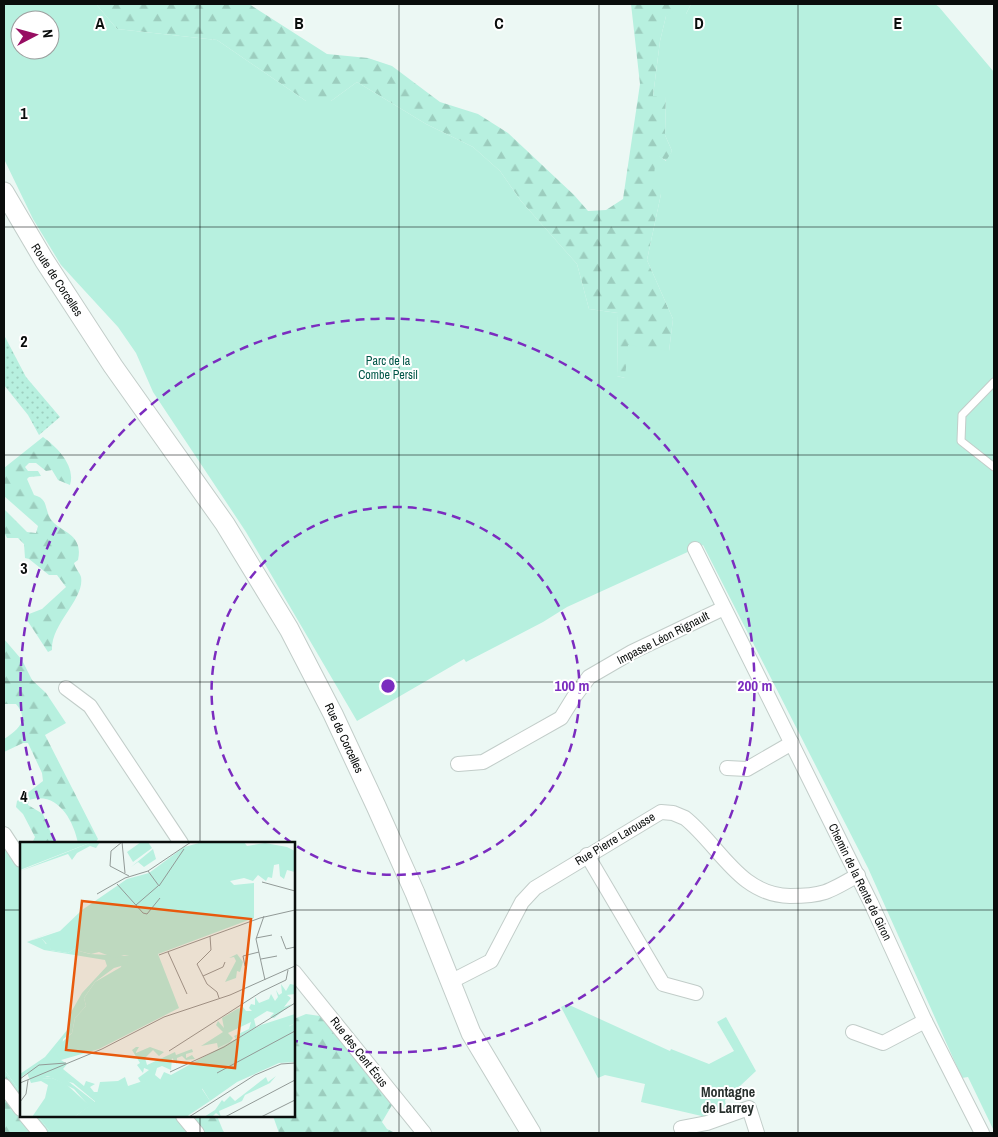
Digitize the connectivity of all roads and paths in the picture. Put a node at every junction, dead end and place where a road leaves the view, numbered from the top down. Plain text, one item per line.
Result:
1 (4, 192) edge
2 (114, 366) joint
3 (994, 382) edge
4 (994, 468) edge
5 (695, 549) dead end
6 (724, 608) junction
7 (66, 688) dead end
8 (792, 743) junction
9 (458, 764) dead end
10 (727, 768) dead end
11 (4, 834) edge
12 (180, 842) edge
13 (587, 855) junction
14 (20, 858) edge
15 (858, 875) junction
16 (295, 973) edge
17 (450, 982) junction
18 (696, 993) dead end
19 (925, 1021) junction
20 (853, 1032) dead end
21 (4, 1086) edge
22 (20, 1108) edge
23 (27, 1117) edge
24 (184, 1117) edge
25 (681, 1128) dead end
26 (40, 1133) edge
27 (196, 1133) edge
28 (424, 1133) edge
29 (531, 1133) edge
30 (757, 1133) edge
31 (982, 1133) edge

1 - 2 main road, Route de Corcelles
2 - 17 main road, Rue de Corcelles
3 - 4 lane
5 - 6 street, Chemin de la Rente de Giron
6 - 8 street, Chemin de la Rente de Giron
6 - 9 street, Impasse Léon Rignault
7 - 12 street
8 - 10 street
8 - 15 street, Chemin de la Rente de Giron
11 - 14 street
13 - 15 street, Rue Pierre Larousse
13 - 17 street, Rue Pierre Larousse
13 - 18 street
15 - 19 street, Chemin de la Rente de Giron
16 - 28 street, Rue des Cent Écus
17 - 29 main road, Rue de Corcelles
19 - 20 street
19 - 31 street, Chemin de la Rente de Giron
21 - 22 street
23 - 26 street
24 - 27 street
25 - 30 street

